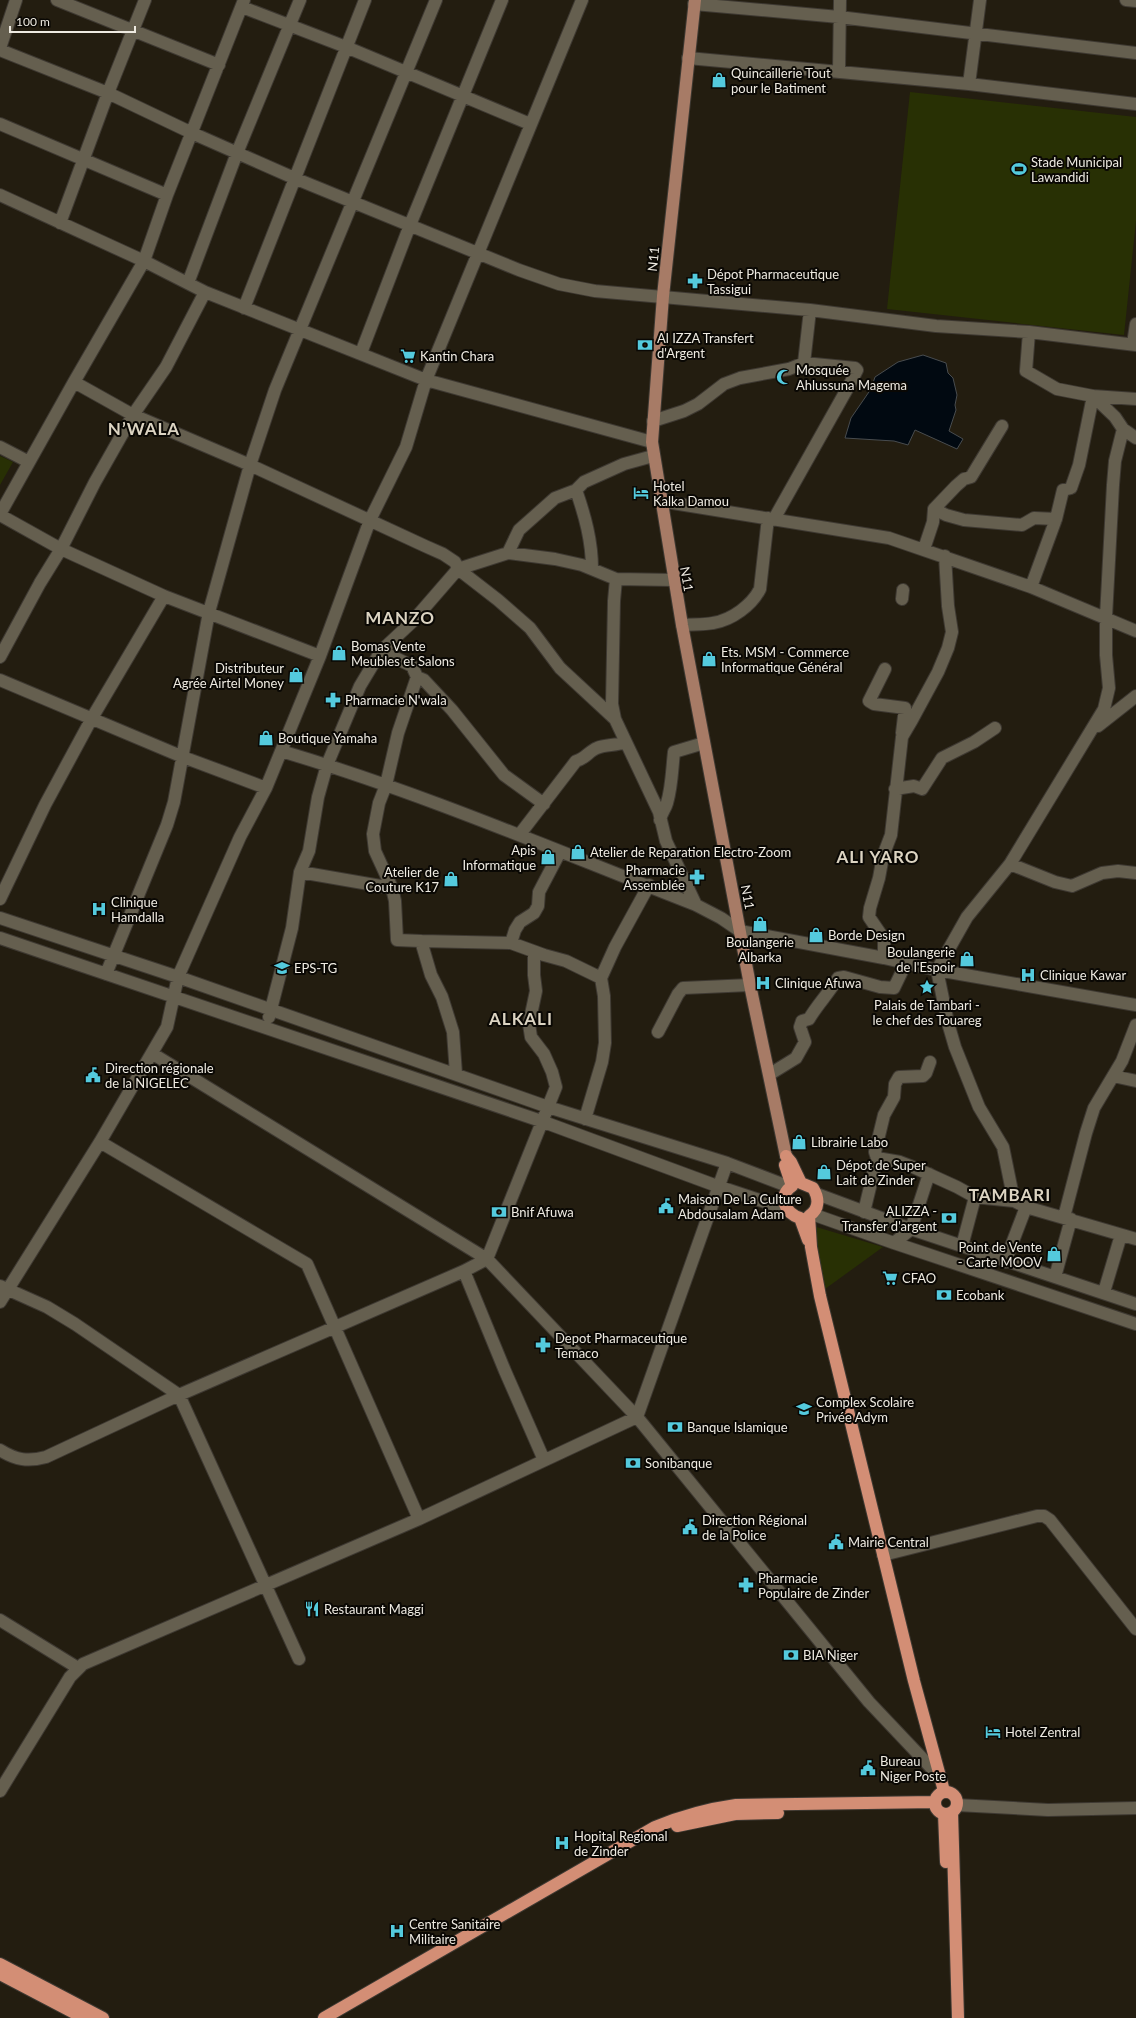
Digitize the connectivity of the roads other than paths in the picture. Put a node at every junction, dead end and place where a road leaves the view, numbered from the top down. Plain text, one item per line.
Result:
1 (16, 0) edge
2 (57, 0) edge
3 (145, 0) edge
4 (300, 0) edge
5 (365, 0) edge
6 (436, 0) edge
7 (502, 0) edge
8 (582, 0) edge
9 (840, 0) edge
10 (980, 0) edge
11 (1126, 0) edge
12 (1136, 1) edge
13 (242, 2) edge
14 (694, 2) edge
15 (839, 17) junction
16 (290, 26) junction
17 (133, 31) junction
18 (975, 34) junction
19 (346, 47) junction
20 (0, 49) edge
21 (1136, 53) edge
22 (688, 58) junction
23 (219, 66) junction
24 (839, 71) junction
25 (407, 72) junction
26 (969, 84) junction
27 (108, 93) junction
28 (463, 96) junction
29 (1136, 104) edge
30 (0, 124) edge
31 (530, 124) junction
32 (192, 133) junction
33 (237, 154) junction
34 (85, 160) junction
35 (294, 178) junction
36 (0, 195) edge
37 (167, 195) junction
38 (352, 201) junction
39 (60, 223) junction
40 (410, 225) junction
41 (478, 252) junction
42 (144, 261) junction
43 (188, 283) junction
44 (205, 292) junction
45 (664, 296) junction
46 (244, 308) junction
47 (810, 310) junction
48 (1136, 324) edge
49 (302, 329) junction
50 (1029, 332) junction
51 (1135, 344) edge
52 (361, 353) junction
53 (804, 363) junction
54 (426, 380) junction
55 (74, 382) junction
56 (1093, 396) junction
57 (1136, 400) edge
58 (133, 415) junction
59 (653, 421) junction
60 (1002, 426) dead end
61 (1123, 429) junction
62 (1136, 438) edge
63 (652, 442) junction
64 (0, 447) edge
65 (653, 456) junction
66 (29, 462) junction
67 (250, 465) junction
68 (576, 490) junction
69 (660, 501) junction
70 (934, 509) junction
71 (0, 514) edge
72 (771, 518) junction
73 (1056, 519) junction
74 (370, 520) junction
75 (61, 549) junction
76 (924, 549) junction
77 (508, 553) junction
78 (945, 556) junction
79 (458, 568) junction
80 (592, 569) junction
81 (616, 579) junction
82 (674, 580) junction
83 (1031, 587) junction
84 (164, 596) junction
85 (209, 612) junction
86 (1106, 617) junction
87 (682, 625) junction
88 (1136, 631) edge
89 (381, 651) junction
90 (320, 656) junction
91 (0, 657) edge
92 (885, 669) dead end
93 (417, 677) junction
94 (0, 680) edge
95 (1136, 696) edge
96 (92, 718) junction
97 (615, 719) junction
98 (994, 728) dead end
99 (1093, 730) junction
100 (902, 737) junction
101 (625, 742) junction
102 (704, 743) junction
103 (281, 751) junction
104 (182, 757) junction
105 (327, 765) junction
106 (386, 785) junction
107 (266, 788) junction
108 (895, 789) junction
109 (544, 804) junction
110 (660, 820) junction
111 (520, 834) junction
112 (560, 852) junction
113 (1010, 864) junction
114 (300, 872) junction
115 (1136, 873) edge
116 (649, 885) junction
117 (392, 888) junction
118 (0, 899) edge
119 (696, 905) junction
120 (0, 918) edge
121 (740, 931) junction
122 (0, 938) edge
123 (421, 941) junction
124 (511, 943) junction
125 (534, 952) junction
126 (113, 955) junction
127 (884, 958) junction
128 (906, 963) junction
129 (937, 970) junction
130 (106, 974) junction
131 (178, 977) junction
132 (601, 978) junction
133 (750, 985) junction
134 (173, 997) junction
135 (1136, 1005) edge
136 (271, 1010) junction
137 (1136, 1025) edge
138 (267, 1027) junction
139 (658, 1032) dead end
140 (153, 1054) junction
141 (930, 1062) dead end
142 (456, 1074) junction
143 (770, 1074) junction
144 (1113, 1076) junction
145 (1136, 1081) edge
146 (548, 1107) junction
147 (585, 1119) junction
148 (541, 1121) junction
149 (100, 1142) junction
150 (786, 1156) joint
151 (877, 1158) junction
152 (727, 1163) junction
153 (929, 1174) junction
154 (717, 1186) junction
155 (794, 1186) junction
156 (817, 1194) junction
157 (975, 1197) junction
158 (1014, 1201) junction
159 (1026, 1207) junction
160 (786, 1209) junction
161 (864, 1212) junction
162 (807, 1216) junction
163 (1068, 1218) junction
164 (911, 1230) junction
165 (1121, 1235) junction
166 (1136, 1239) edge
167 (894, 1243) junction
168 (962, 1246) junction
169 (487, 1259) junction
170 (1005, 1262) junction
171 (464, 1271) junction
172 (1056, 1277) junction
173 (3, 1288) edge
174 (1104, 1292) junction
175 (0, 1302) edge
176 (1136, 1304) edge
177 (1136, 1324) edge
178 (336, 1328) junction
179 (179, 1395) junction
180 (637, 1417) junction
181 (0, 1450) edge
182 (544, 1460) junction
183 (419, 1519) junction
184 (883, 1555) junction
185 (267, 1585) junction
186 (0, 1620) edge
187 (1136, 1629) edge
188 (299, 1659) dead end
189 (78, 1668) junction
190 (940, 1777) junction
191 (0, 1791) edge
192 (944, 1791) junction
193 (945, 1808) junction
194 (1136, 1808) edge
195 (0, 1964) edge
196 (0, 1974) edge
197 (400, 1979) junction
198 (84, 2018) edge
199 (103, 2018) edge
200 (324, 2018) edge
201 (339, 2018) edge
202 (951, 2018) edge
203 (958, 2018) edge

1 - 20 street
2 - 17 street
3 - 17 street
4 - 16 street
5 - 19 street
6 - 25 street
7 - 28 street
8 - 31 street
9 - 15 street
10 - 18 street
11 - 12 street
13 - 16 street
13 - 23 street
14 - 15 street
14 - 22 main road, N11
15 - 18 street
15 - 24 street
16 - 19 street
16 - 33 street
17 - 23 street
17 - 27 street
18 - 21 street
18 - 26 street
19 - 25 street
19 - 35 street
20 - 27 street
22 - 24 street
22 - 45 main road, N11
23 - 32 street
24 - 26 street
25 - 28 street
25 - 38 street
26 - 29 street
27 - 32 street
27 - 34 street
28 - 31 street
28 - 40 street
30 - 34 street
31 - 41 street
32 - 33 street
32 - 37 street
33 - 35 street
33 - 43 street
34 - 37 street
34 - 39 street
35 - 38 street
35 - 46 street
36 - 39 street
37 - 42 street
38 - 40 street
38 - 49 street
39 - 42 street
40 - 41 street
40 - 52 street
41 - 45 street
41 - 54 street
42 - 43 street
42 - 55 street
43 - 44 street
44 - 46 street
44 - 58 street
45 - 47 street
45 - 59 main road, N11
46 - 49 street
47 - 50 street
47 - 53 street
48 - 51 street
49 - 52 street
49 - 67 street
50 - 51 street
50 - 56 street
52 - 54 street
53 - 59 street
53 - 72 street
54 - 63 street
54 - 74 street
55 - 58 street
55 - 66 street
56 - 57 street
56 - 61 street
56 - 73 street
58 - 67 street
58 - 75 street
59 - 63 main road, N11
60 - 70 street
61 - 62 street
61 - 86 street
63 - 65 main road, N11
64 - 66 street
65 - 68 street
65 - 69 main road, N11
66 - 71 street
67 - 74 street
67 - 85 street
68 - 77 street
68 - 80 street
69 - 72 street
69 - 82 main road, N11
70 - 73 street
70 - 76 street
71 - 75 street
72 - 76 street
72 - 87 street
73 - 83 street
74 - 79 street
74 - 90 street
75 - 84 street
75 - 91 street
76 - 78 street
77 - 79 street
77 - 80 street
78 - 83 street
78 - 100 street
79 - 89 street
79 - 97 street
80 - 81 street
81 - 82 street
81 - 97 street
82 - 87 main road, N11
83 - 86 street
84 - 85 street
84 - 96 street
85 - 90 street
85 - 104 street
86 - 88 street
86 - 99 street
87 - 102 main road, N11
89 - 93 street
89 - 105 street
90 - 103 street
92 - 100 street
93 - 106 street
93 - 109 street
94 - 96 street
95 - 99 street
96 - 104 street
96 - 118 street
97 - 101 street
98 - 108 street
99 - 113 street
100 - 108 street
101 - 109 street
101 - 110 street
102 - 110 street
102 - 121 main road, N11
103 - 105 street
103 - 107 street
104 - 107 street
104 - 126 street
105 - 106 street
105 - 114 street
106 - 111 street
106 - 117 street
107 - 131 street
108 - 127 street
109 - 111 street
110 - 119 street
111 - 112 street
112 - 116 street
112 - 124 street
113 - 115 street
113 - 129 street
114 - 117 street
114 - 136 street
116 - 119 street
116 - 132 street
117 - 123 street
119 - 121 street
120 - 126 street
121 - 127 street
121 - 133 main road, N11
122 - 130 street
123 - 124 street
123 - 142 street
124 - 125 street
125 - 132 street
125 - 146 street
126 - 130 street
126 - 131 street
127 - 128 street
128 - 129 street
128 - 143 street
129 - 135 street
129 - 158 street
130 - 134 street
131 - 134 street
131 - 136 street
132 - 147 street
133 - 139 street
133 - 143 main road, N11
134 - 138 street
134 - 140 street
136 - 138 street
136 - 142 street
137 - 144 street
138 - 148 street
140 - 149 street
140 - 169 street
141 - 151 street
142 - 146 street
143 - 150 main road, N11
144 - 145 street
144 - 163 street
146 - 147 street
146 - 148 street
147 - 152 street
148 - 154 street
148 - 169 street
149 - 173 street
149 - 178 street
150 - 155 highway
151 - 153 street
151 - 161 street
152 - 154 street
152 - 155 street
153 - 157 street
153 - 164 street
154 - 160 street
154 - 180 street
155 - 156 highway
155 - 160 highway
156 - 161 street
156 - 162 highway
157 - 158 street
157 - 168 street
158 - 159 street
159 - 163 street
159 - 170 street
160 - 162 highway
161 - 164 street
162 - 167 street
162 - 184 highway
163 - 165 street
163 - 172 street
164 - 167 street
164 - 168 street
165 - 166 street
165 - 174 street
167 - 177 street
168 - 170 street
169 - 171 street
169 - 180 street
170 - 172 street
171 - 178 street
171 - 182 street
172 - 174 street
173 - 175 street
173 - 179 street
174 - 176 street
178 - 179 street
178 - 183 street
179 - 181 street
179 - 185 street
180 - 182 street
180 - 190 street
182 - 183 street
183 - 185 street
184 - 187 street
184 - 190 highway
185 - 188 street
185 - 189 street
186 - 189 street
189 - 191 street
190 - 192 highway
192 - 193 highway
192 - 193 highway
193 - 194 street
193 - 197 highway
193 - 202 highway
193 - 203 highway
195 - 199 highway
196 - 198 highway
197 - 200 highway
197 - 201 highway

